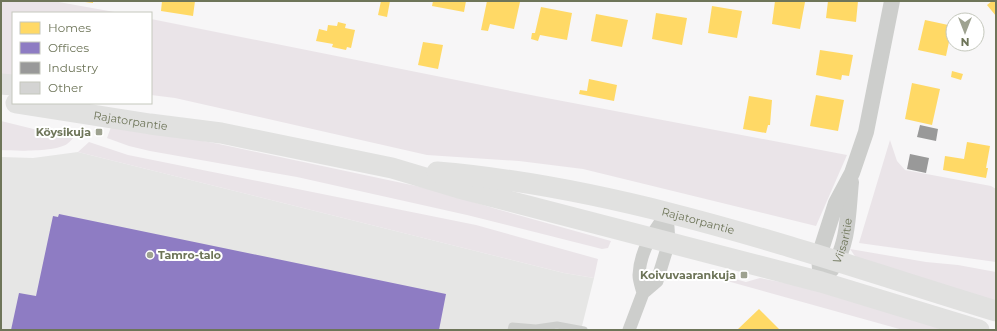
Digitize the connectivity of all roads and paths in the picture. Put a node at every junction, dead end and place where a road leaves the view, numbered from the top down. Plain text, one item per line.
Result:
1 (892, 1) edge
2 (1, 84) edge
3 (12, 85) edge
4 (1, 102) edge
5 (12, 103) edge
6 (22, 104) edge
7 (121, 104) edge
8 (221, 132) junction
9 (392, 168) junction
10 (667, 213) junction
11 (659, 239) junction
12 (828, 259) junction
13 (821, 282) junction
14 (644, 293) junction
15 (996, 311) edge
16 (538, 329) edge
17 (574, 329) edge
18 (510, 330) edge
19 (584, 330) edge
20 (629, 330) edge
21 (979, 330) edge

1 - 12 street, Viisaritie
2 - 3 main road
4 - 5 main road
6 - 8 main road, Rajatorpantie
7 - 8 main road, Rajatorpantie
8 - 9 main road, Rajatorpantie
9 - 10 main road, Rajatorpantie
9 - 11 main road, Rajatorpantie
10 - 11 street
10 - 11 street
10 - 12 main road, Rajatorpantie
11 - 13 main road, Rajatorpantie
11 - 14 street
11 - 14 street
12 - 13 street, Viisaritie
12 - 15 main road, Rajatorpantie
13 - 21 main road, Rajatorpantie
14 - 20 street
16 - 17 lane
16 - 18 lane
17 - 19 lane

